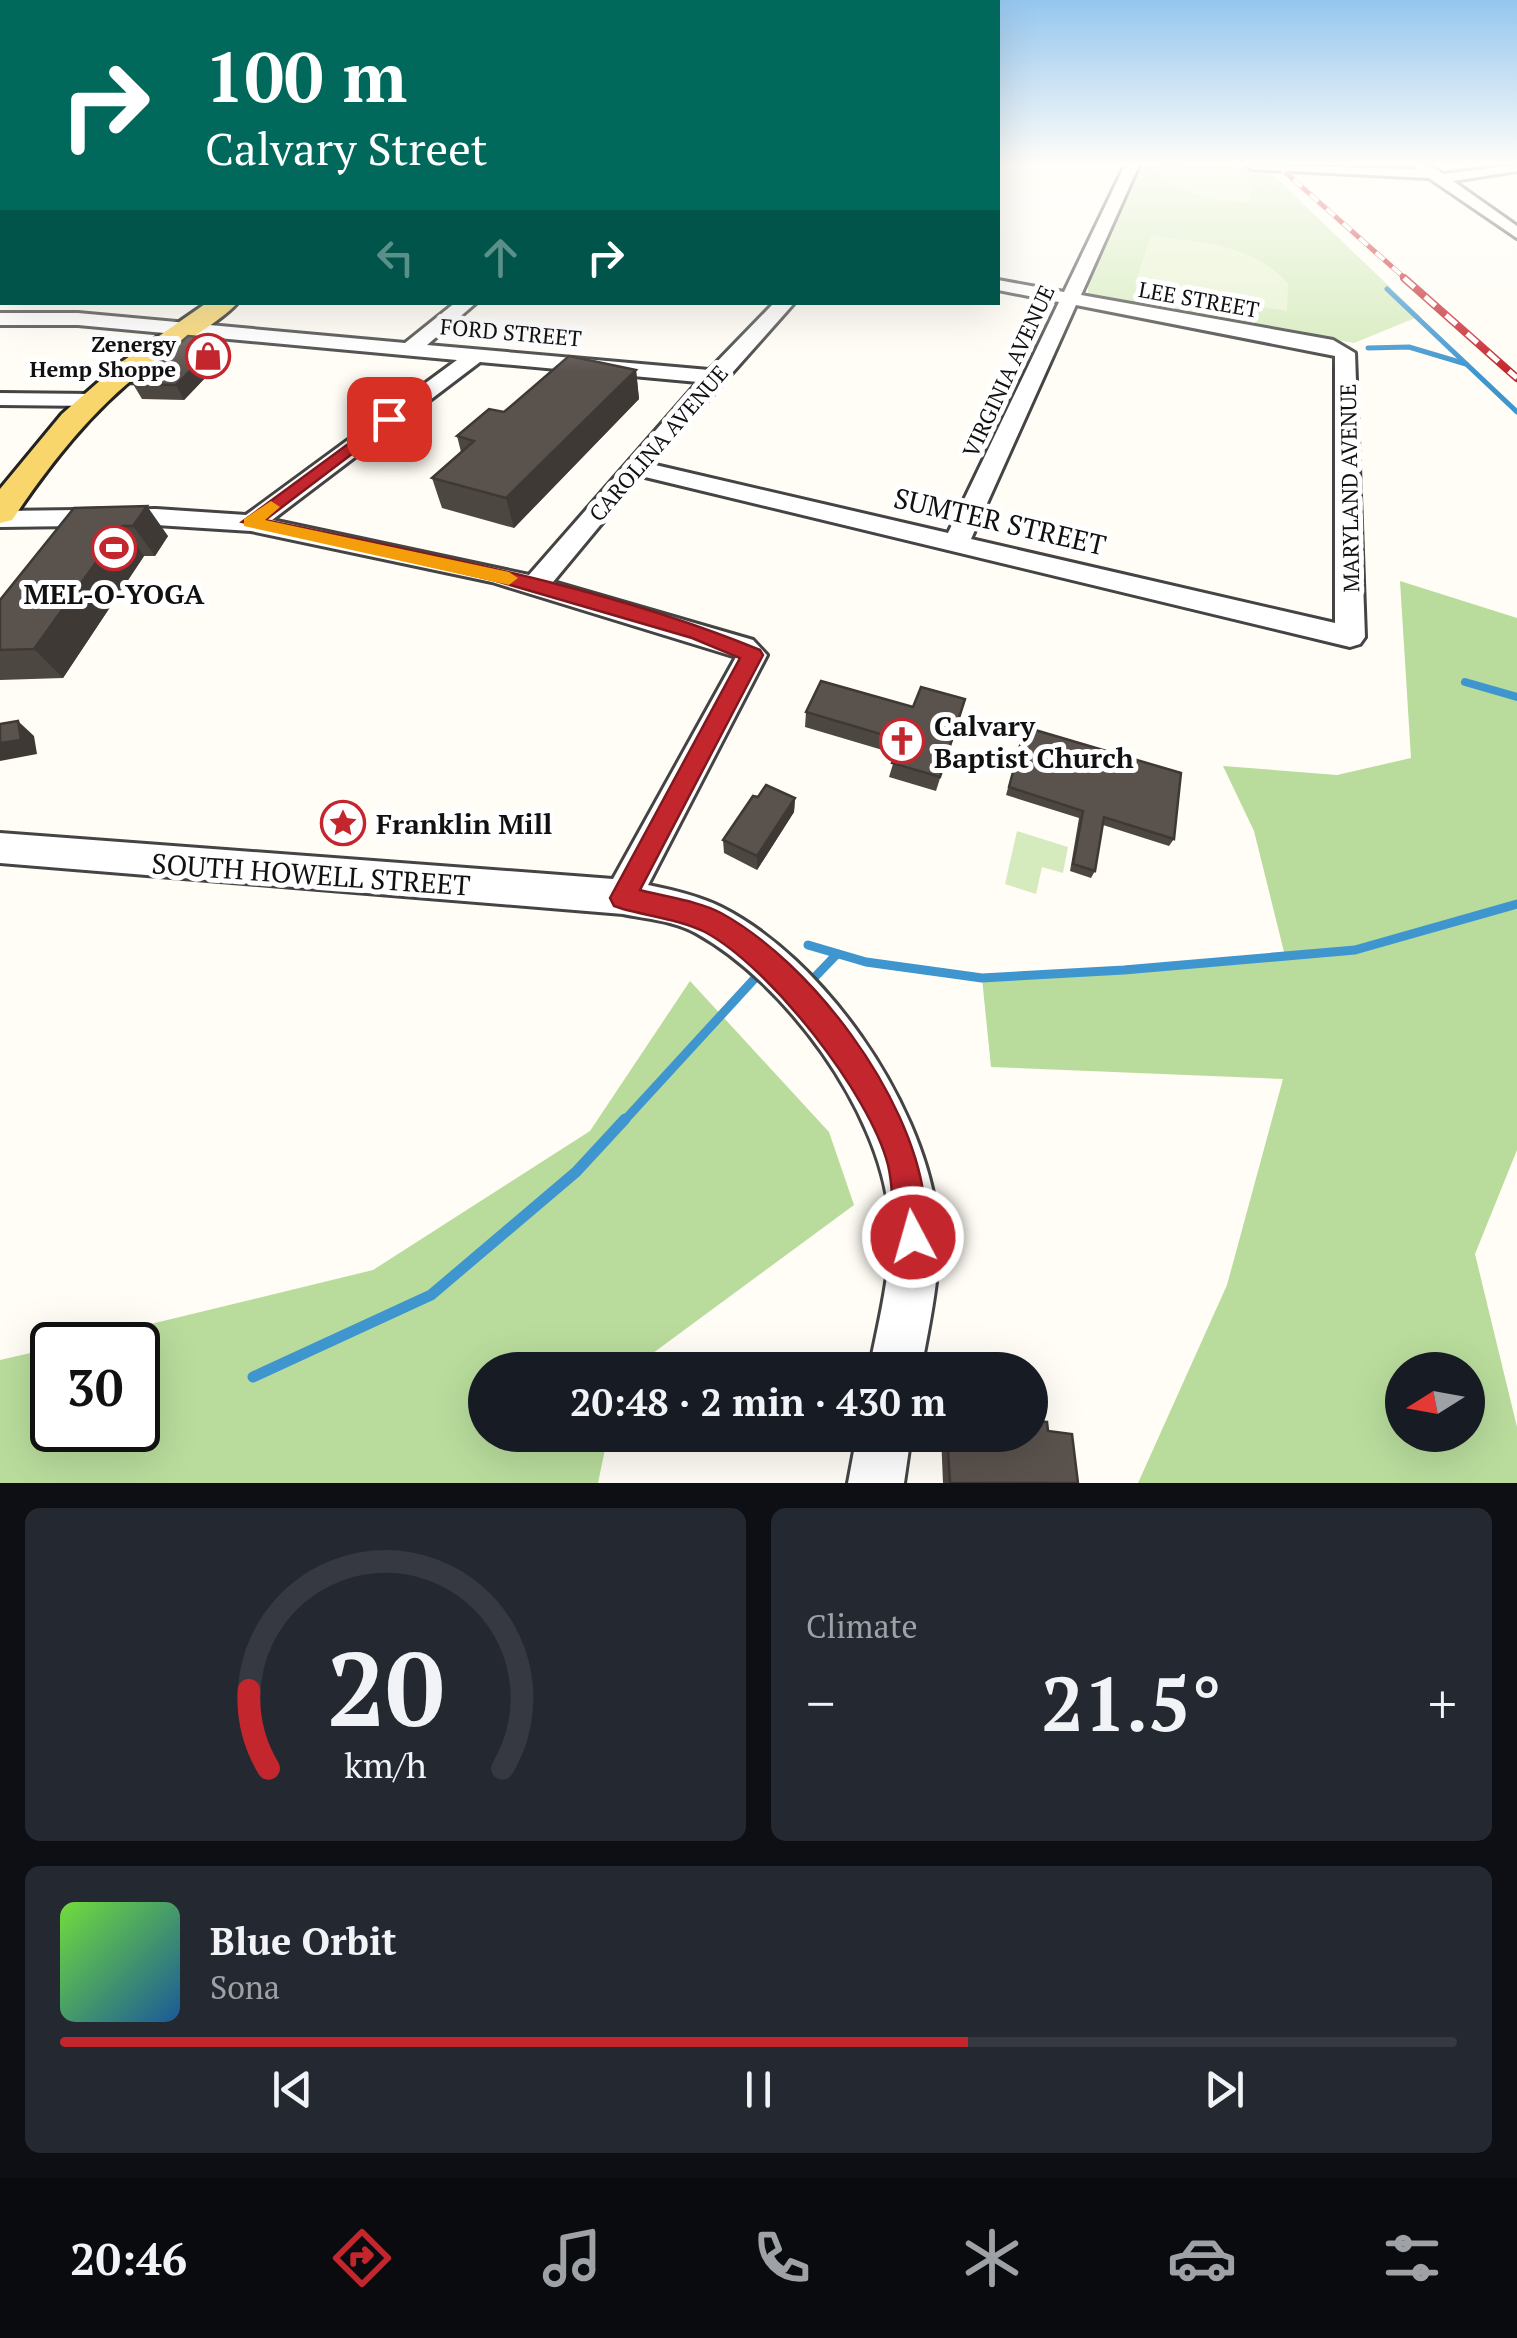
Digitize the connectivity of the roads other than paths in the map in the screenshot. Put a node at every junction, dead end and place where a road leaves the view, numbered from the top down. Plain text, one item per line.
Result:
1 (1099, 234) edge
2 (1000, 285) edge
3 (1069, 298) junction
4 (221, 305) edge
5 (464, 305) edge
6 (783, 305) edge
7 (0, 319) edge
8 (184, 328) junction
9 (1333, 346) joint
10 (412, 347) junction
11 (479, 353) junction
12 (714, 377) junction
13 (0, 399) edge
14 (43, 400) junction
15 (93, 400) junction
16 (0, 426) edge
17 (636, 468) junction
18 (0, 516) edge
19 (251, 522) junction
20 (956, 544) junction
21 (534, 586) junction
22 (1350, 637) joint
23 (0, 848) edge
24 (623, 898) junction
25 (898, 1352) edge
26 (881, 1452) edge
27 (876, 1483) edge

1 - 3 street, VIRGINIA AVENUE
2 - 3 street, LEE STREET
3 - 9 street, LEE STREET
3 - 20 street, VIRGINIA AVENUE
4 - 8 main road
5 - 10 street
6 - 12 street, CAROLINA AVENUE
7 - 8 street, FORD STREET
8 - 10 street, FORD STREET
8 - 15 main road
9 - 22 street, MARYLAND AVENUE
10 - 11 street, FORD STREET
11 - 12 street, FORD STREET
11 - 19 street
12 - 17 street, CAROLINA AVENUE
13 - 14 street
14 - 15 street
14 - 16 street
15 - 18 main road
17 - 20 street, SUMTER STREET
17 - 21 street, CAROLINA AVENUE
18 - 19 street
19 - 21 street
20 - 22 street, SUMTER STREET
21 - 24 street
23 - 24 street, SOUTH HOWELL STREET
24 - 25 street, SOUTH HOWELL STREET
26 - 27 street

